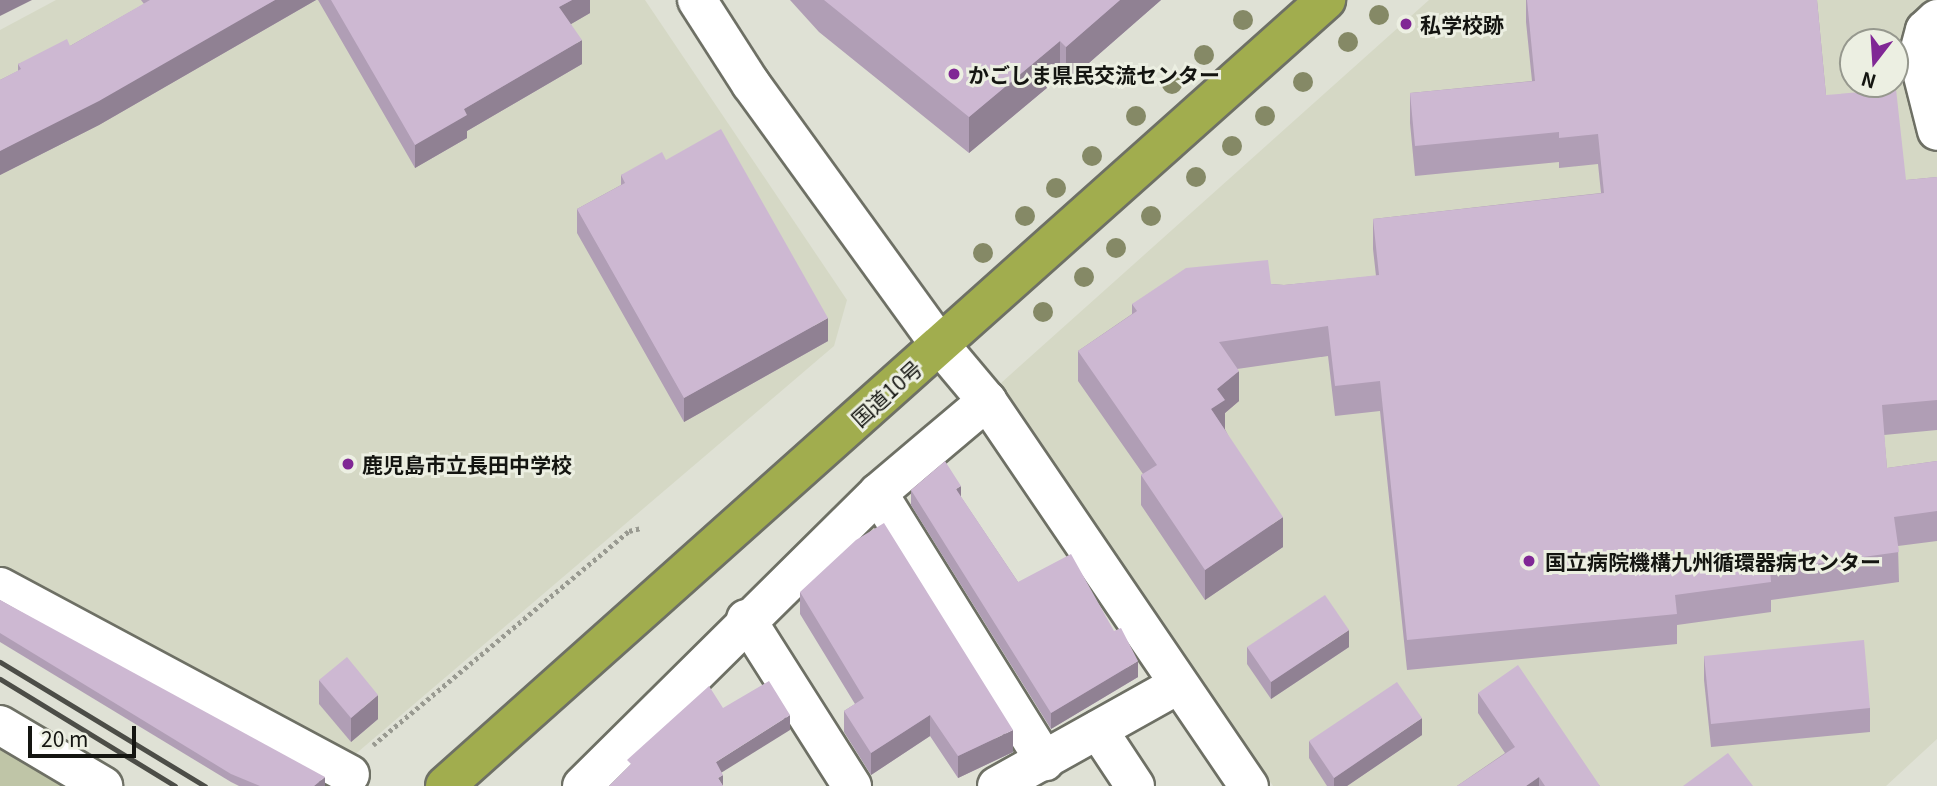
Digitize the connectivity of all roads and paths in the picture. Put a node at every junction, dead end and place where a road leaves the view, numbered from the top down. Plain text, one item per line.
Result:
1 (697, 0) edge
2 (1326, 0) edge
3 (1937, 19) edge
4 (1937, 131) edge
5 (940, 345) junction
6 (987, 401) junction
7 (878, 493) junction
8 (640, 528) dead end
9 (0, 587) edge
10 (746, 619) junction
11 (1178, 685) junction
12 (0, 725) edge
13 (1098, 730) junction
14 (1045, 761) junction
15 (350, 775) joint
16 (450, 781) edge
17 (103, 786) edge
18 (582, 786) edge
19 (852, 786) edge
20 (997, 786) edge
21 (1135, 786) edge
22 (1249, 786) edge

1 - 5 street
2 - 5 highway, 国道10号
3 - 4 street
5 - 6 street
5 - 16 highway, 国道10号
6 - 7 street
6 - 11 street
7 - 10 street
7 - 14 street
8 - 15 path
9 - 15 street
10 - 18 street
10 - 19 street
11 - 13 street
11 - 22 street
12 - 17 street
13 - 14 street
13 - 21 street
14 - 20 street

